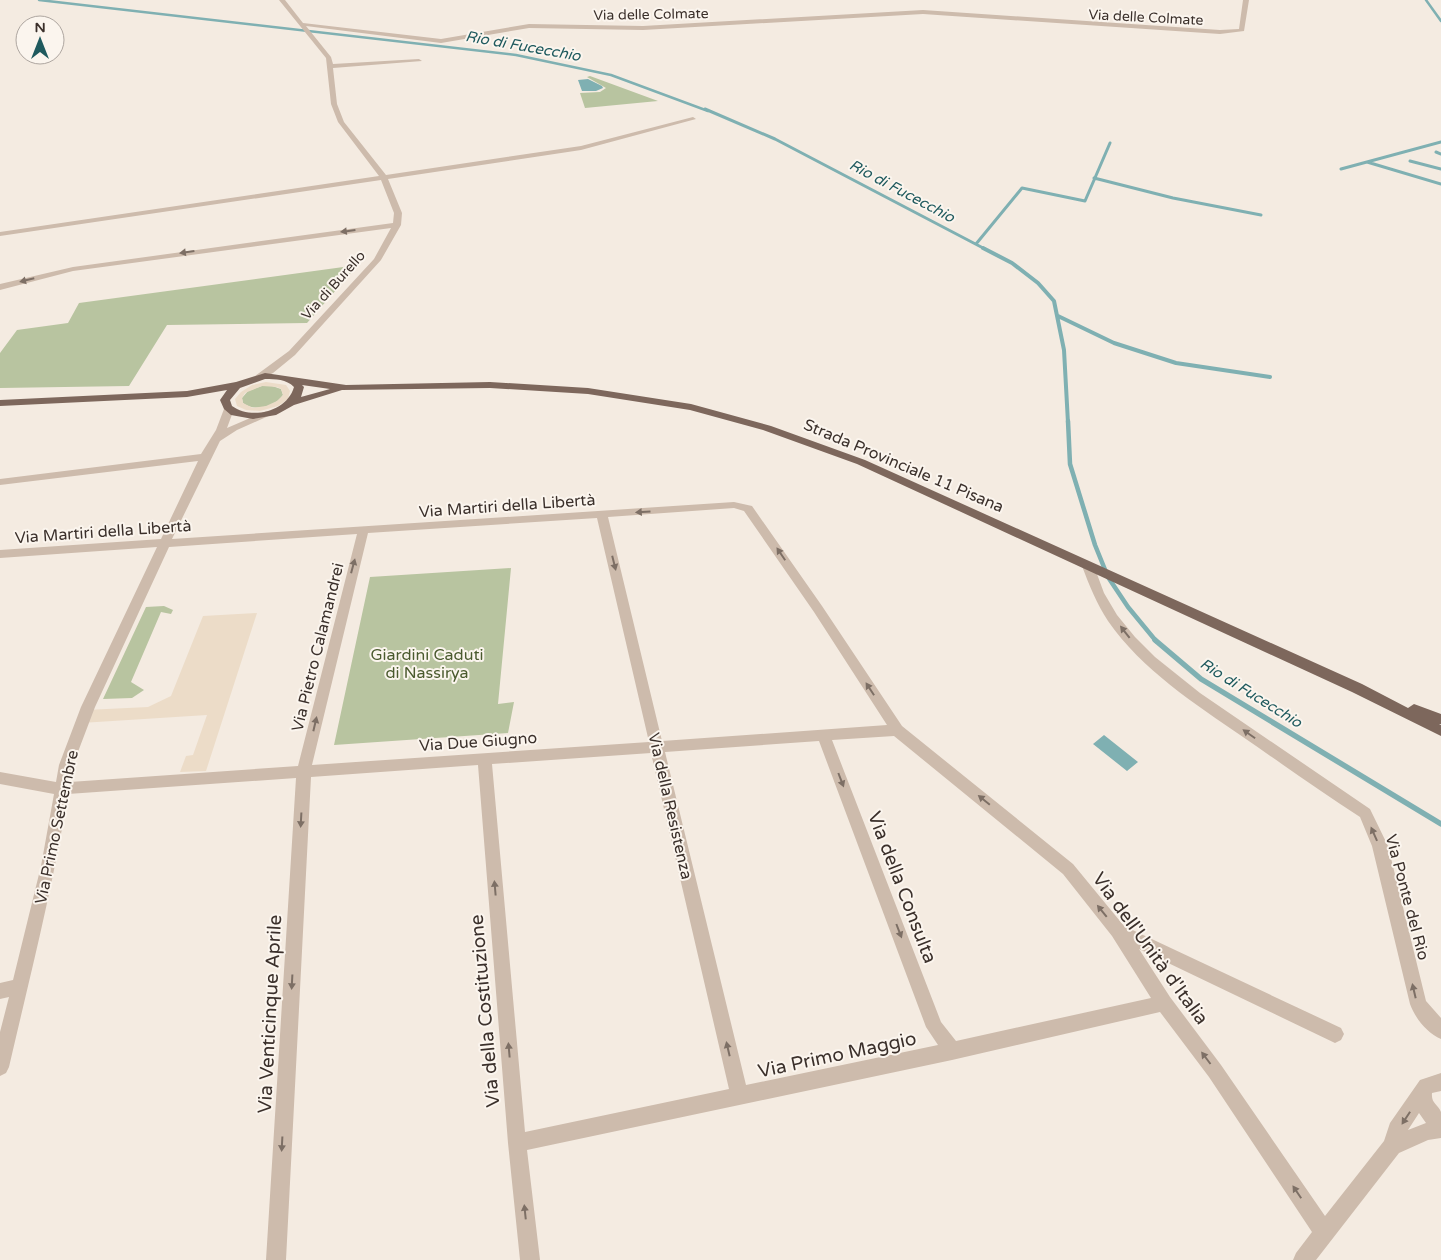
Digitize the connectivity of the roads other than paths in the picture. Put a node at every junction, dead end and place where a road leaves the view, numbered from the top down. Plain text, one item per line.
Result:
1 (282, 0) edge
2 (1246, 0) edge
3 (305, 28) junction
4 (419, 61) dead end
5 (329, 66) junction
6 (693, 119) dead end
7 (383, 176) junction
8 (397, 225) junction
9 (0, 234) edge
10 (0, 287) edge
11 (292, 353) junction
12 (258, 378) junction
13 (289, 379) junction
14 (238, 385) junction
15 (346, 388) junction
16 (187, 394) junction
17 (99, 399) junction
18 (293, 402) junction
19 (0, 403) edge
20 (227, 407) junction
21 (0, 412) edge
22 (274, 412) junction
23 (217, 439) junction
24 (205, 456) junction
25 (0, 482) edge
26 (602, 516) junction
27 (363, 531) junction
28 (165, 543) junction
29 (0, 554) edge
30 (1088, 566) junction
31 (1358, 688) junction
32 (1441, 719) edge
33 (897, 730) junction
34 (1441, 731) edge
35 (824, 734) junction
36 (657, 746) junction
37 (484, 758) junction
38 (304, 771) junction
39 (0, 778) edge
40 (61, 789) junction
41 (1118, 931) junction
42 (21, 986) junction
43 (0, 991) edge
44 (1164, 1002) junction
45 (1441, 1030) edge
46 (1335, 1034) dead end
47 (952, 1051) junction
48 (0, 1067) edge
49 (1434, 1082) edge
50 (740, 1096) junction
51 (1441, 1124) edge
52 (1441, 1129) edge
53 (517, 1143) junction
54 (1392, 1146) junction
55 (1324, 1232) junction
56 (276, 1260) edge
57 (530, 1260) edge
58 (1303, 1260) edge

1 - 3 street
2 - 3 street, Via delle Colmate
3 - 5 street
4 - 5 street
5 - 7 street
6 - 7 street
7 - 8 street
7 - 9 street
8 -> 10 street
8 - 11 street, Via di Burello
11 - 12 street, Via di Burello
11 - 13 street, Via di Burello
12 - 13 main road, Strada Provinciale 11 Pisana
12 - 14 main road, Strada Provinciale 11 Pisana
13 - 15 main road, Strada Provinciale 11 Pisana
13 - 18 main road
14 - 16 main road, Strada Provinciale 11 Pisana
14 - 20 main road
15 - 18 main road, Strada Provinciale 11 Pisana
15 - 30 main road, Strada Provinciale 11 Pisana
16 - 17 main road, Strada Provinciale 11 Pisana
16 - 20 main road, Strada Provinciale 11 Pisana
17 - 19 main road, Strada Provinciale 11 Pisana
17 - 21 main road
18 - 22 main road, Strada Provinciale 11 Pisana
20 - 22 main road, Strada Provinciale 11 Pisana
20 - 23 street
22 - 23 street
23 - 24 street
24 - 25 street
24 - 28 street
26 - 27 street, Via Martiri della Libertà
33 -> 26 street, Via Martiri della Libertà
26 -> 36 street, Via della Resistenza
27 - 28 street, Via Martiri della Libertà
38 -> 27 street, Via Pietro Calamandrei
28 - 29 street, Via Martiri della Libertà
28 - 40 street, Via Primo Settembre
30 - 31 main road, Strada Provinciale 11 Pisana
45 -> 30 street, Via Ponte del Rio
31 - 32 main road, Strada Provinciale 11 Pisana
31 - 34 main road, Strada Provinciale 11 Pisana
33 - 35 street, Via Due Giugno
41 -> 33 street, Via dell'Unità d'Italia
35 - 36 street, Via Due Giugno
35 -> 47 street, Via della Consulta
36 - 37 street, Via Due Giugno
50 -> 36 street, Via della Resistenza
37 - 38 street, Via Due Giugno
53 -> 37 street, Via della Costituzione
38 - 40 street, Via Due Giugno
38 -> 56 street, Via Venticinque Aprile
39 - 40 street, Via Due Giugno
40 - 42 street, Via Primo Settembre
41 - 44 street, Via dell'Unità d'Italia
41 - 46 street
42 - 43 street
42 - 48 street, Via Primo Settembre
44 - 47 street, Via Primo Maggio
55 -> 44 street, Via dell'Unità d'Italia
47 - 50 street, Via Primo Maggio
49 - 51 street
49 -> 54 street
50 - 53 street, Via Primo Maggio
52 - 54 street
57 -> 53 street, Via della Costituzione
54 - 55 street
55 - 58 street

